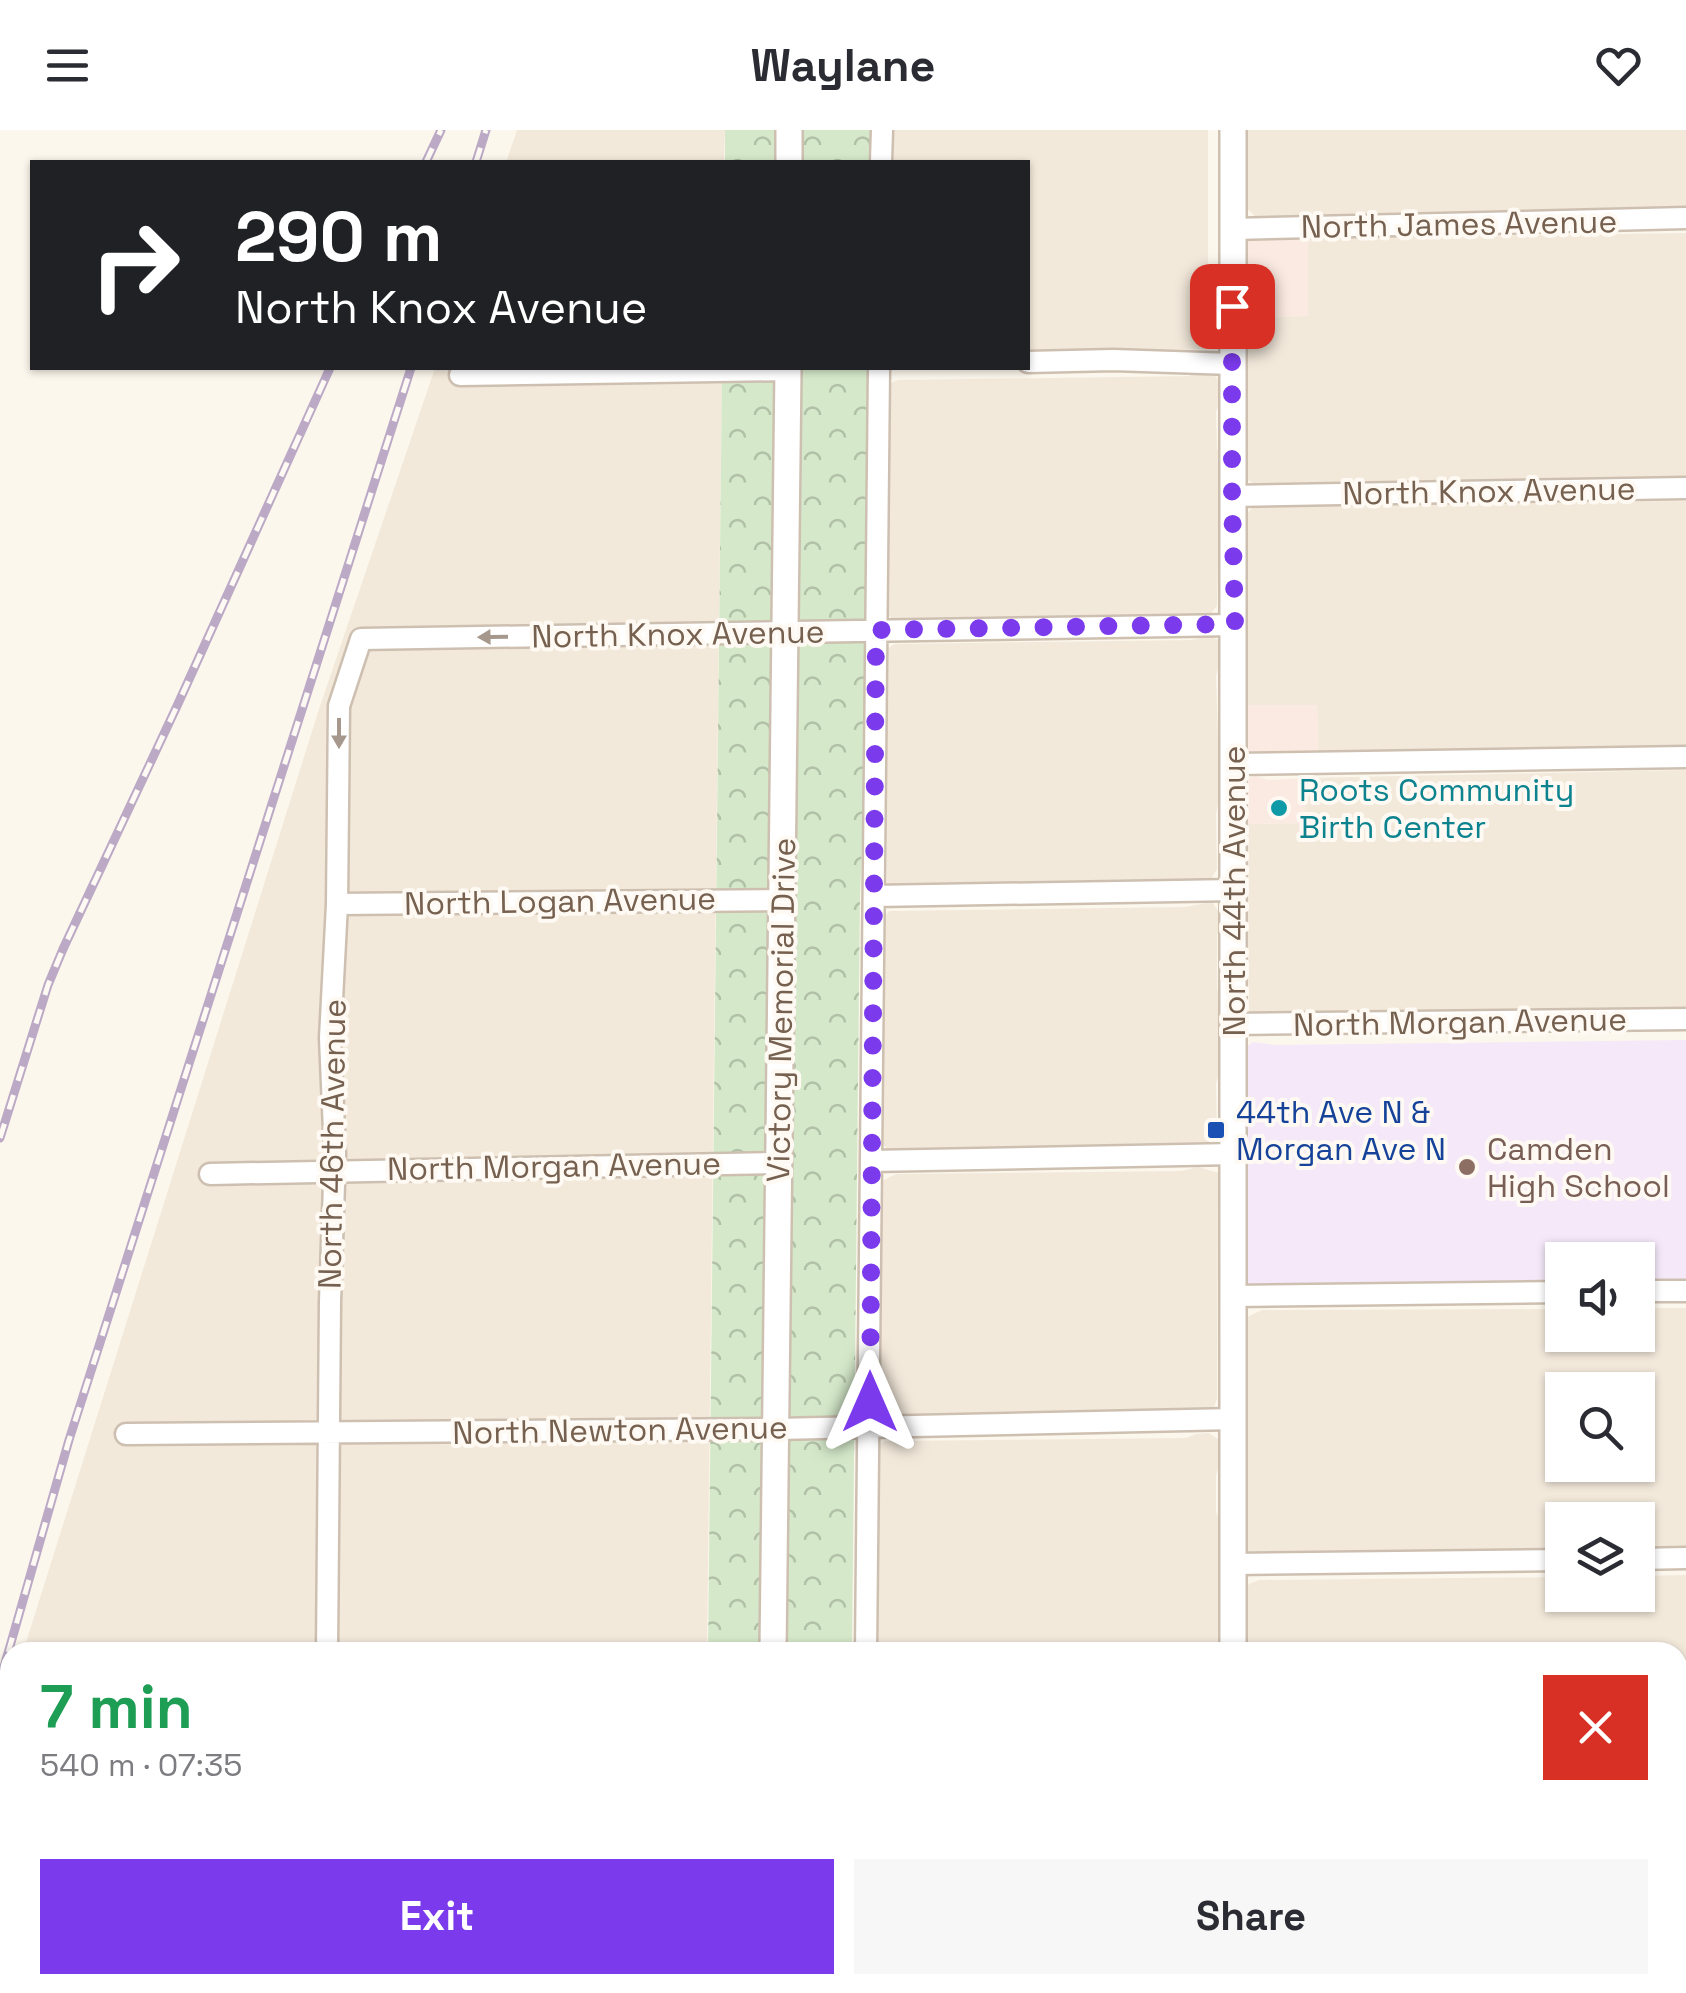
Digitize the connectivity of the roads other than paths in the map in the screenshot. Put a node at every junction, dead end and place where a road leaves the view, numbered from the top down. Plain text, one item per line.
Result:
1 (790, 130) edge
2 (882, 130) edge
3 (1233, 130) edge
4 (789, 160) edge
5 (881, 160) edge
6 (1686, 218) edge
7 (1233, 229) junction
8 (1030, 362) edge
9 (1232, 364) junction
10 (733, 370) edge
11 (788, 370) edge
12 (880, 370) edge
13 (460, 375) dead end
14 (1686, 488) edge
15 (1232, 496) junction
16 (1235, 624) junction
17 (876, 630) junction
18 (785, 634) junction
19 (361, 639) joint
20 (1686, 758) edge
21 (1234, 764) junction
22 (1235, 890) junction
23 (874, 896) junction
24 (783, 900) junction
25 (337, 904) junction
26 (1686, 1019) edge
27 (1234, 1024) junction
28 (1234, 1154) junction
29 (872, 1161) junction
30 (779, 1164) junction
31 (334, 1171) junction
32 (210, 1174) dead end
33 (1686, 1290) edge
34 (1655, 1291) edge
35 (1545, 1292) edge
36 (1234, 1296) junction
37 (1234, 1420) junction
38 (870, 1428) junction
39 (776, 1429) junction
40 (126, 1434) dead end
41 (330, 1434) junction
42 (1686, 1558) edge
43 (1655, 1559) edge
44 (1545, 1560) edge
45 (1234, 1564) junction
46 (327, 1642) edge
47 (773, 1642) edge
48 (866, 1642) edge
49 (1233, 1642) edge

1 - 4 street
2 - 5 street
3 - 7 street, North 44th Avenue
6 - 7 street, North James Avenue
7 - 9 street, North 44th Avenue
8 - 9 street
9 - 15 street, North 44th Avenue
10 - 13 street
11 - 18 street, Victory Memorial Drive
12 - 17 street
14 - 15 street, North Knox Avenue
15 - 16 street, North 44th Avenue
16 - 17 street, North Knox Avenue
16 - 21 street, North 44th Avenue
17 - 18 street, North Knox Avenue
17 - 23 street
18 -> 19 street, North Knox Avenue
18 - 24 street, Victory Memorial Drive
19 -> 25 street, North 46th Avenue
20 - 21 street
21 - 22 street, North 44th Avenue
22 - 23 street
22 - 27 street, North 44th Avenue
23 - 29 street
24 - 25 street, North Logan Avenue
24 - 30 street, Victory Memorial Drive
25 - 31 street, North 46th Avenue
26 - 27 street, North Morgan Avenue
27 - 28 street, North 44th Avenue
28 - 29 street
28 - 36 street, North 44th Avenue
29 - 38 street
30 - 31 street, North Morgan Avenue
30 - 39 street, Victory Memorial Drive
31 - 32 street, North Morgan Avenue
31 - 41 street, North 46th Avenue
33 - 34 street
35 - 36 street
36 - 37 street, North 44th Avenue
37 - 38 street, North Newton Avenue
37 - 45 street, North 44th Avenue
38 - 39 street, North Newton Avenue
38 - 48 street
39 - 41 street, North Newton Avenue
39 - 47 street, Victory Memorial Drive
40 - 41 street, North Newton Avenue
41 - 46 street, North 46th Avenue
42 - 43 street
44 - 45 street
45 - 49 street, North 44th Avenue

